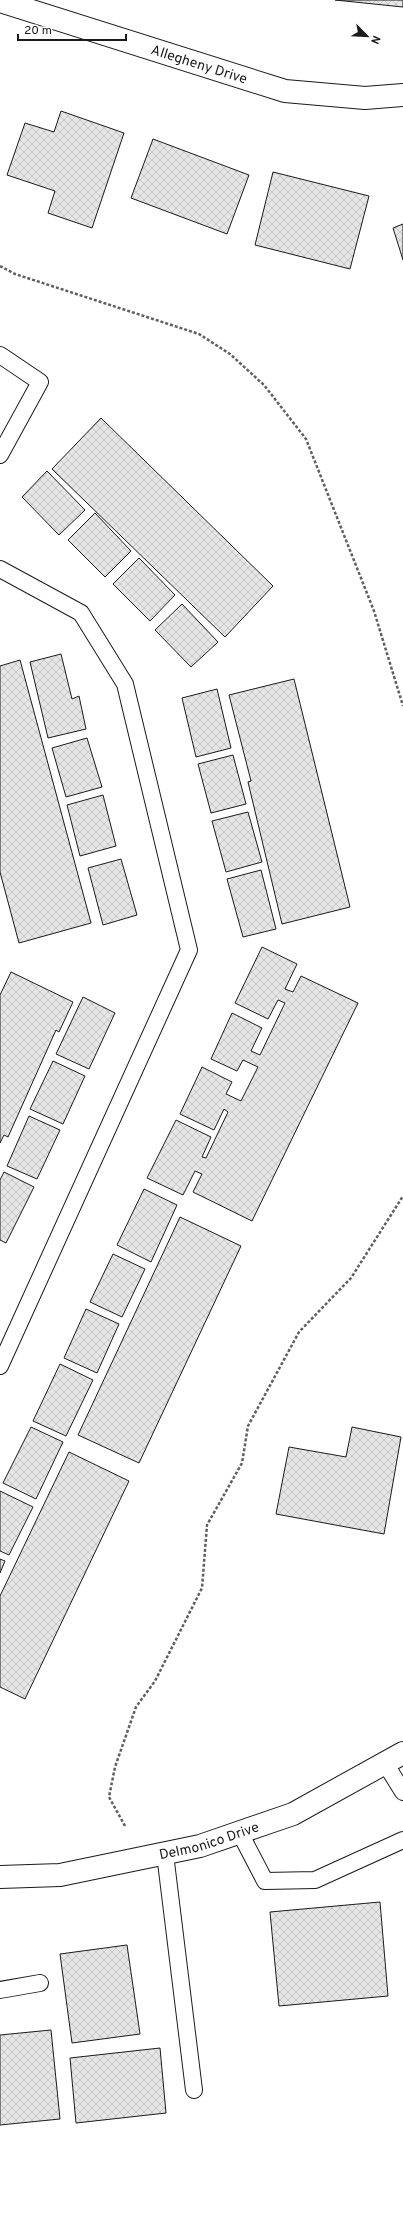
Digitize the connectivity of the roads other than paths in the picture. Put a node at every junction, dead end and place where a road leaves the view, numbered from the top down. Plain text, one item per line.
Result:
1 (0, 1) edge
2 (403, 95) edge
3 (0, 355) edge
4 (0, 455) edge
5 (0, 569) edge
6 (0, 1366) edge
7 (394, 1758) edge
8 (403, 1792) edge
9 (240, 1832) junction
10 (403, 1840) edge
11 (165, 1854) junction
12 (0, 1877) edge
13 (40, 1983) dead end
14 (0, 1990) edge
15 (194, 2090) dead end

1 - 2 street, Allegheny Drive
3 - 4 lane
5 - 6 lane
7 - 8 lane
7 - 9 street, Delmonico Drive
9 - 10 lane
9 - 11 street, Delmonico Drive
11 - 12 street, Delmonico Drive
11 - 15 lane
13 - 14 lane

